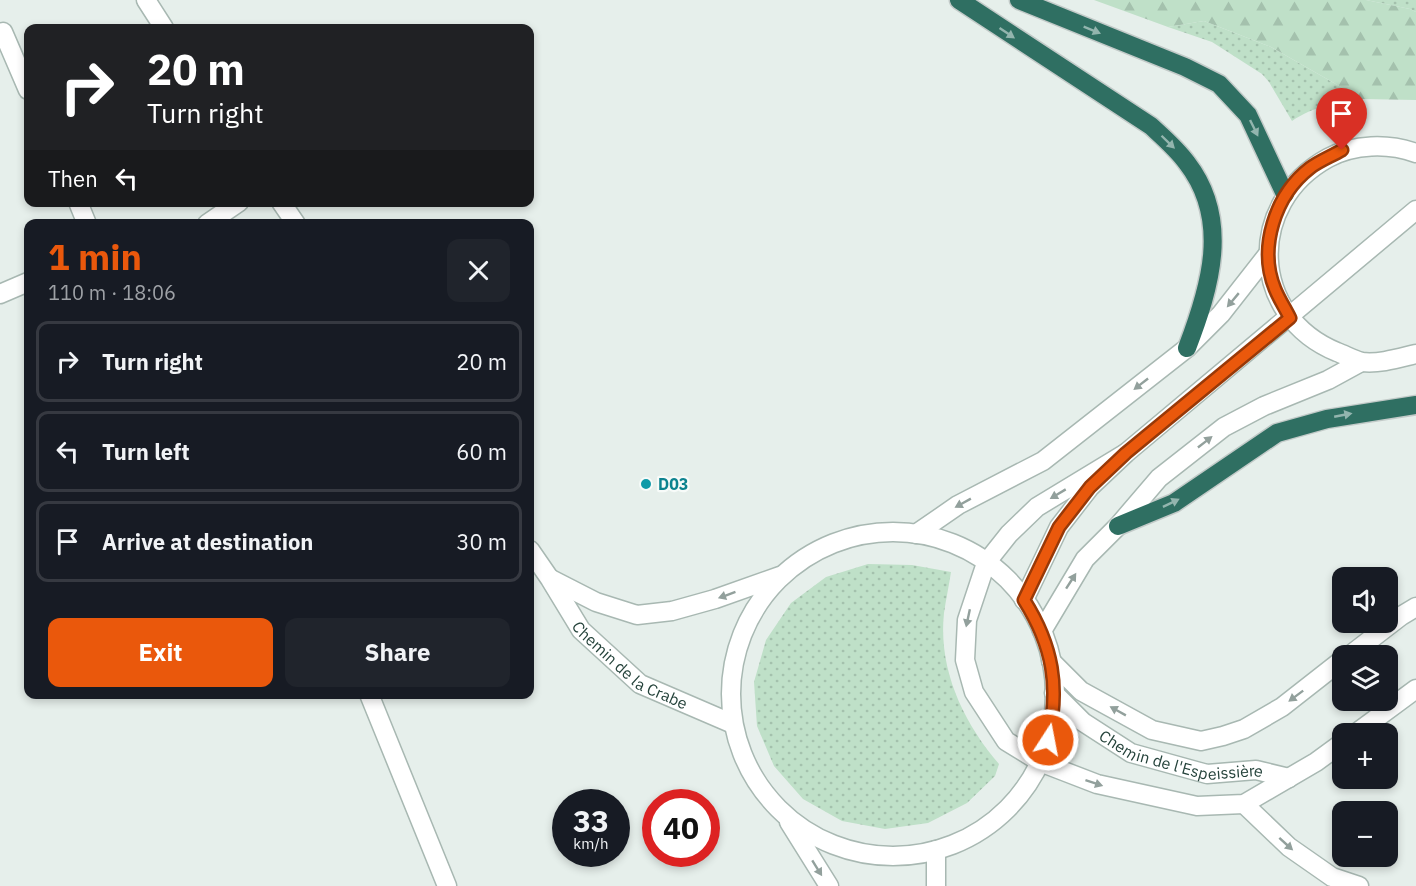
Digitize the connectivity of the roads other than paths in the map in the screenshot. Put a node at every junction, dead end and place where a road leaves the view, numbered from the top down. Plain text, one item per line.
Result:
1 (146, 0) edge
2 (959, 0) edge
3 (1019, 0) edge
4 (161, 24) edge
5 (0, 33) edge
6 (24, 81) edge
7 (1415, 152) edge
8 (1285, 195) junction
9 (232, 207) edge
10 (1416, 210) edge
11 (214, 219) edge
12 (1268, 254) junction
13 (24, 284) edge
14 (0, 294) edge
15 (1290, 318) junction
16 (1187, 348) junction
17 (1416, 354) edge
18 (1361, 362) junction
19 (1416, 405) edge
20 (1126, 453) junction
21 (1118, 526) junction
22 (916, 534) junction
23 (534, 556) edge
24 (986, 563) junction
25 (783, 575) junction
26 (550, 579) junction
27 (1024, 600) junction
28 (1416, 607) edge
29 (1042, 631) junction
30 (1363, 645) edge
31 (1051, 661) junction
32 (1332, 668) edge
33 (1416, 689) edge
34 (1054, 693) junction
35 (371, 699) edge
36 (733, 723) junction
37 (1370, 723) edge
38 (1332, 750) edge
39 (1040, 762) junction
40 (1288, 778) junction
41 (1244, 804) junction
42 (783, 813) junction
43 (936, 850) junction
44 (447, 886) edge
45 (829, 886) edge
46 (936, 886) edge
47 (1359, 886) edge

1 - 4 street
2 -> 16 highway
3 -> 8 highway
5 - 6 street
7 - 8 street
8 - 12 street
9 - 11 street
10 - 15 street
12 - 15 street
12 -> 16 street
13 - 14 street
15 - 18 street
15 - 20 street
16 -> 22 street
17 - 18 street
21 -> 18 street
21 -> 19 highway
20 -> 24 street, Chemin de l'Espeissière
20 - 27 street
29 -> 21 street
22 - 24 street
22 - 25 street
23 - 26 street, Chemin de la Crabe
24 - 27 street
24 -> 39 street, Chemin de l'Espeissière
25 -> 26 street, Chemin de la Crabe
25 - 36 street
26 - 36 street, Chemin de la Crabe
27 - 29 street
28 - 30 street
29 - 31 street
32 -> 31 street
31 - 34 street
33 - 37 street
34 - 39 street
34 - 40 street, Chemin de l'Espeissière
35 - 44 street
36 - 42 street
38 - 40 street, Chemin de l'Espeissière
39 -> 41 street, Chemin de l'Espeissière
39 - 43 street
40 - 41 street, Chemin de l'Espeissière
41 -> 47 street
42 - 43 street
42 -> 45 street
43 - 46 street

